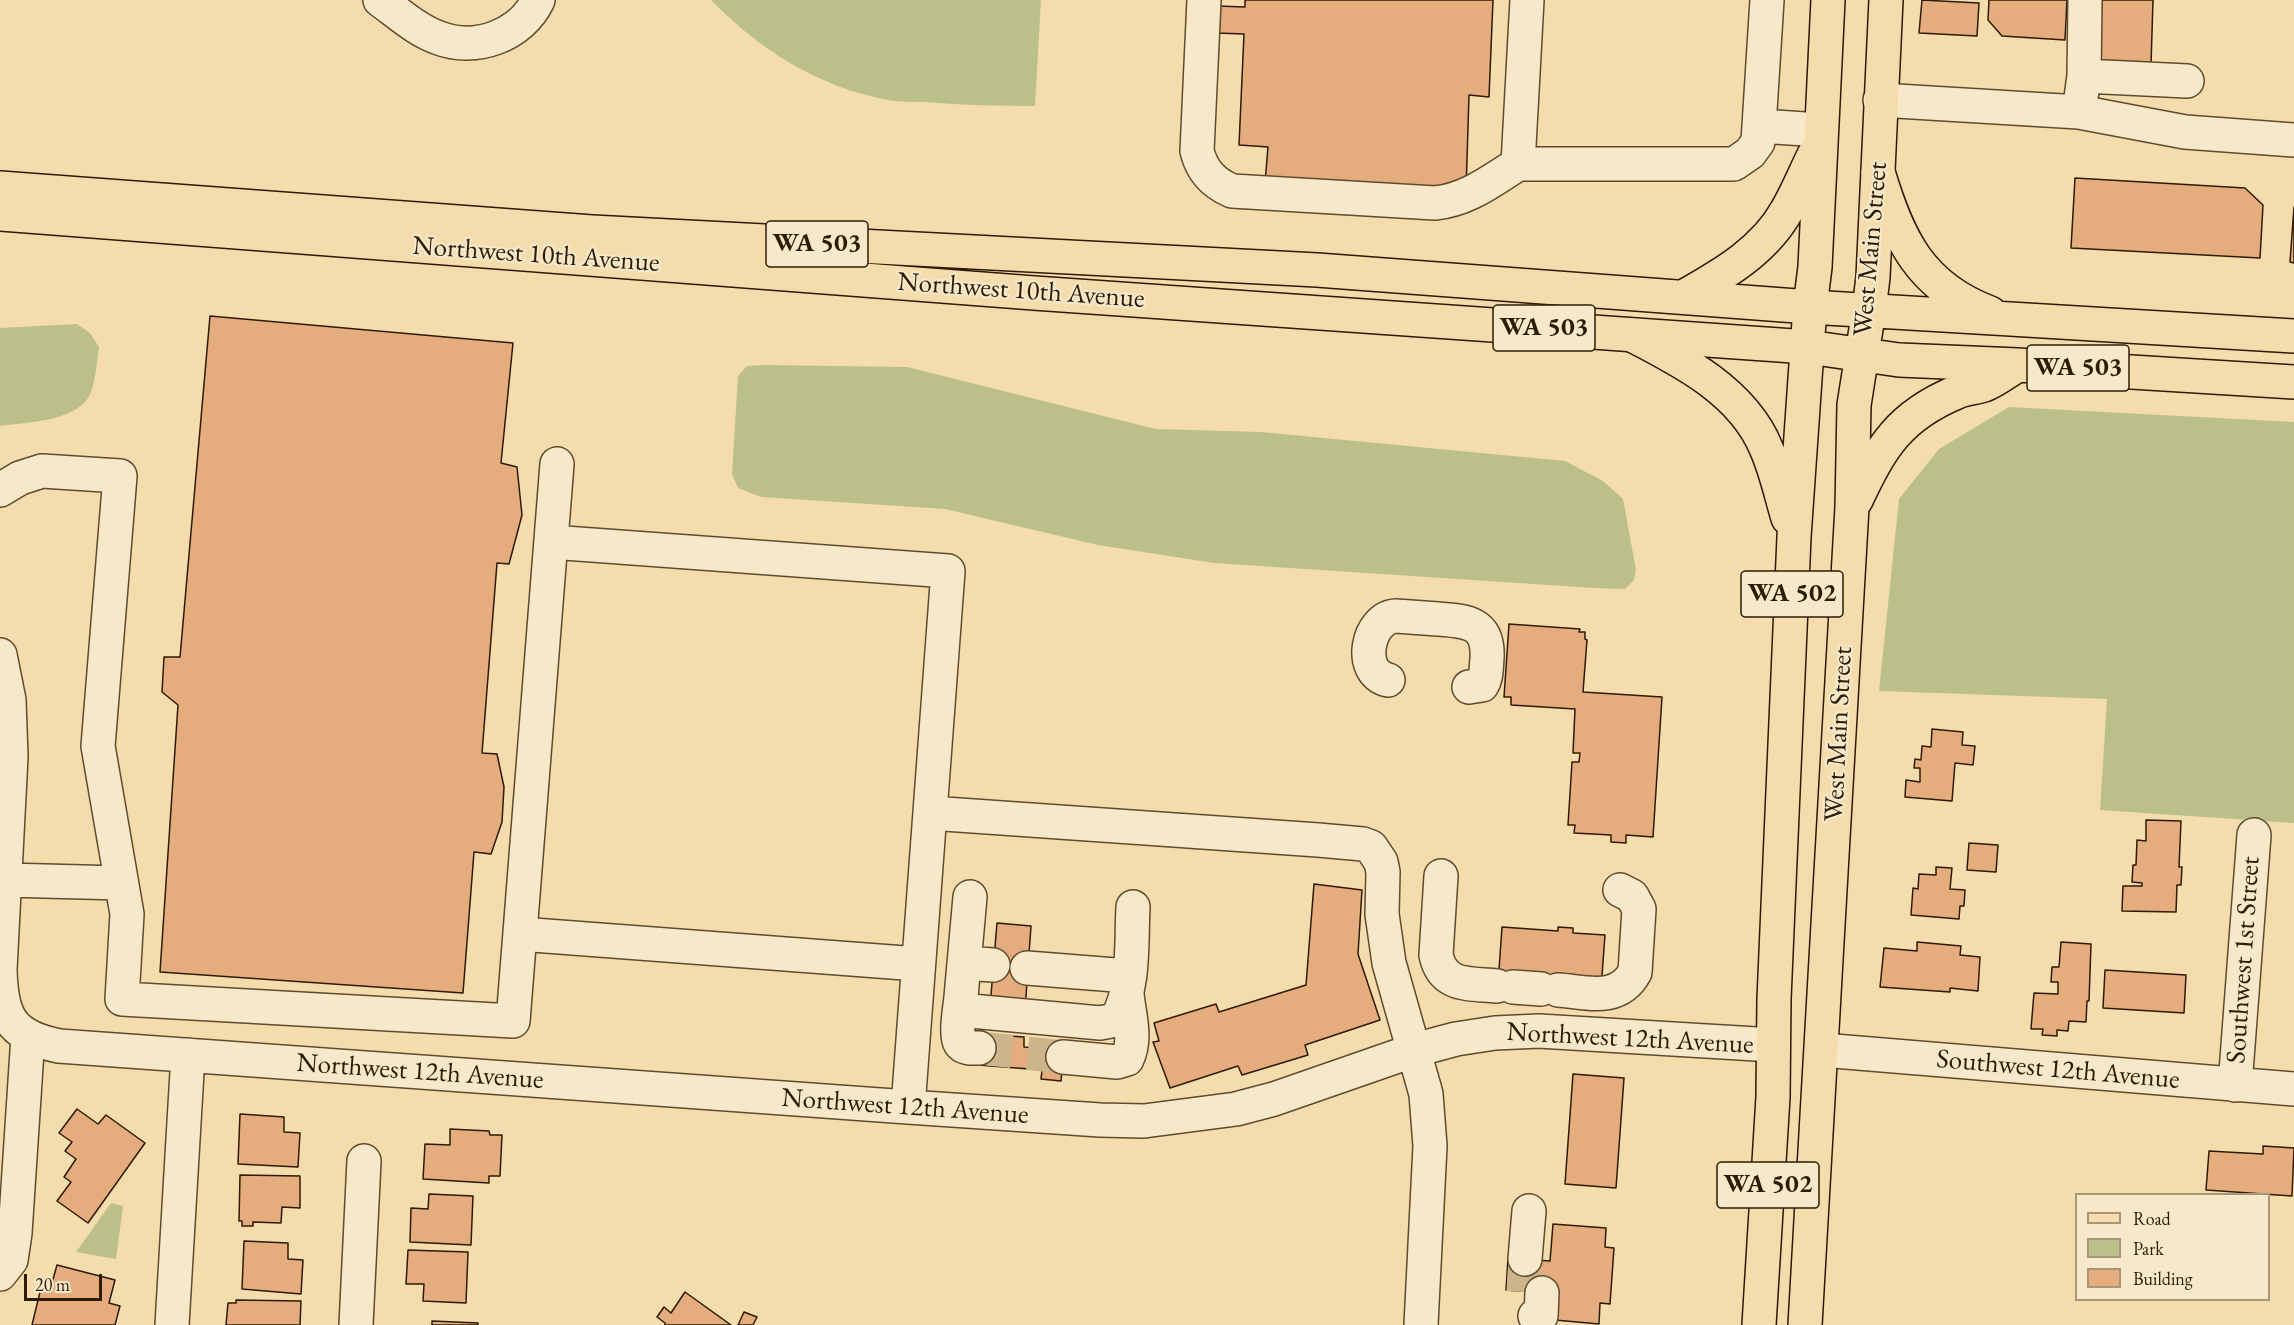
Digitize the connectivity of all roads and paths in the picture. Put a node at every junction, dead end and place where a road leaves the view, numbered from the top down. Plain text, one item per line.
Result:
1 (380, 0) edge
2 (538, 0) edge
3 (1204, 0) edge
4 (1527, 0) edge
5 (1767, 0) edge
6 (1828, 0) edge
7 (1886, 0) edge
8 (2085, 0) edge
9 (2084, 76) junction
10 (2187, 81) dead end
11 (1880, 100) junction
12 (2079, 112) junction
13 (1760, 126) junction
14 (1820, 136) junction
15 (2294, 140) edge
16 (1518, 164) junction
17 (1878, 172) junction
18 (0, 188) edge
19 (0, 214) edge
20 (1685, 296) junction
21 (1810, 307) junction
22 (1869, 310) junction
23 (2003, 318) junction
24 (1632, 335) junction
25 (2294, 336) edge
26 (1808, 347) junction
27 (1862, 355) junction
28 (2018, 365) junction
29 (2294, 382) edge
30 (557, 464) dead end
31 (0, 490) edge
32 (1852, 507) junction
33 (1794, 537) junction
34 (551, 542) junction
35 (0, 655) edge
36 (1388, 680) dead end
37 (1469, 687) dead end
38 (930, 813) junction
39 (2254, 835) dead end
40 (1441, 876) dead end
41 (6, 880) junction
42 (121, 883) junction
43 (1620, 890) dead end
44 (970, 897) dead end
45 (1133, 907) dead end
46 (520, 934) junction
47 (918, 964) junction
48 (1028, 968) dead end
49 (1128, 985) junction
50 (961, 997) junction
51 (28, 1036) junction
52 (1773, 1046) junction
53 (979, 1048) tunnel mouth
54 (1415, 1050) junction
55 (1822, 1050) junction
56 (188, 1055) junction
57 (1063, 1057) tunnel mouth
58 (2235, 1085) junction
59 (2294, 1089) edge
60 (908, 1107) junction
61 (364, 1161) dead end
62 (1538, 1212) dead end
63 (1534, 1260) tunnel mouth
64 (0, 1274) edge
65 (172, 1325) edge
66 (356, 1325) edge
67 (1421, 1325) edge
68 (1759, 1325) edge
69 (1805, 1325) edge

1 - 2 street
3 - 16 street
4 - 16 street
5 - 13 street
6 - 14 main road, West Main Street
7 - 11 main road, West Main Street
8 - 9 street
9 - 10 street
9 - 12 street
11 - 12 street
11 - 17 main road, West Main Street
12 - 15 street
13 - 14 street
13 - 16 street
14 - 20 main road
14 - 21 main road, West Main Street
17 - 22 main road, West Main Street
17 - 23 main road
18 - 20 main road, Northwest 10th Avenue / WA 503
19 - 24 main road, Northwest 10th Avenue / WA 503
20 - 21 main road, Northwest 10th Avenue / WA 503
21 - 22 main road, WA 503
21 - 26 main road, West Main Street / WA 502
22 - 23 main road, WA 503
22 - 27 main road, West Main Street / WA 502
23 - 25 main road, WA 503
24 - 26 main road, Northwest 10th Avenue / WA 503
24 - 33 main road
26 - 27 main road, Northwest 10th Avenue / WA 503
26 - 33 main road, West Main Street / WA 502
27 - 28 main road, WA 503
27 - 32 main road, West Main Street / WA 502
28 - 29 main road, WA 503
28 - 32 main road
30 - 34 street
31 - 42 street
32 - 55 main road, West Main Street / WA 502
33 - 52 main road, West Main Street / WA 502
34 - 38 street
34 - 46 street
35 - 41 street
36 - 37 street
38 - 47 street
38 - 54 street
39 - 58 street, Southwest 1st Street
40 - 43 street
41 - 42 street
41 - 51 street
42 - 46 street
44 - 50 street
45 - 49 street
46 - 47 street
47 - 60 street
48 - 49 street
49 - 50 street
49 - 57 street
50 - 53 street
51 - 56 street, Northwest 12th Avenue
51 - 64 street
52 - 54 street, Northwest 12th Avenue
52 - 68 main road, West Main Street / WA 502
54 - 60 street, Northwest 12th Avenue
54 - 67 street
55 - 58 street, Southwest 12th Avenue
55 - 69 main road, West Main Street / WA 502
56 - 60 street, Northwest 12th Avenue
56 - 65 street
58 - 59 street, Southwest 12th Avenue
61 - 66 street
62 - 63 street

